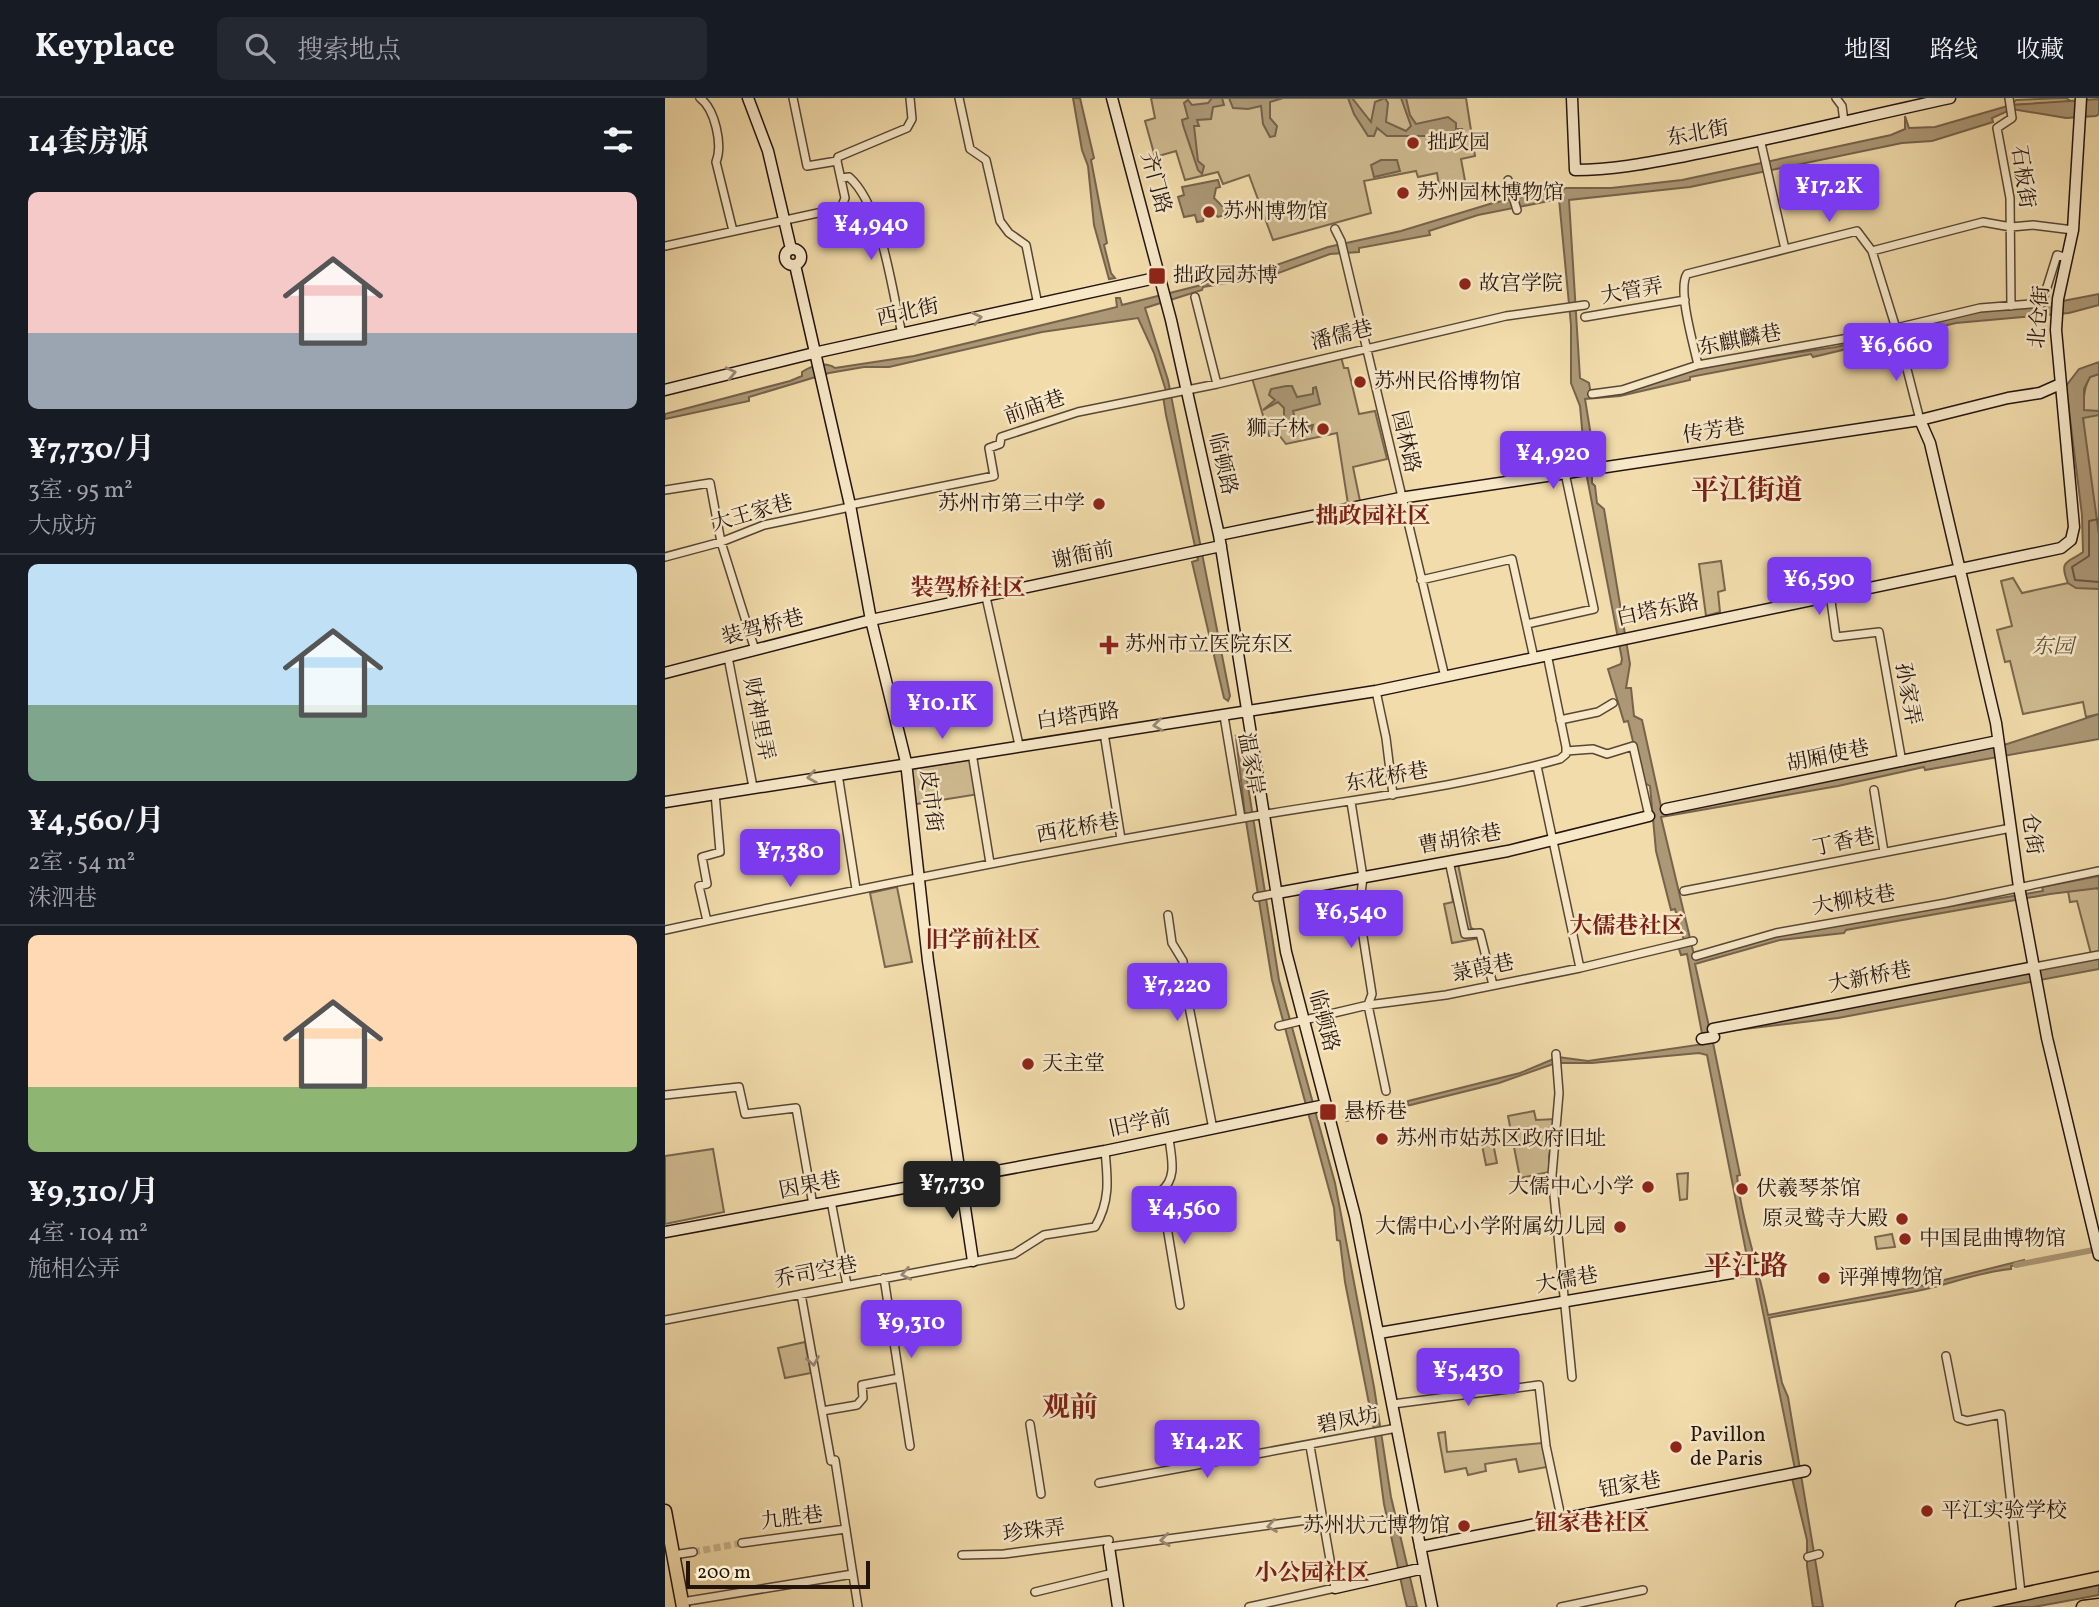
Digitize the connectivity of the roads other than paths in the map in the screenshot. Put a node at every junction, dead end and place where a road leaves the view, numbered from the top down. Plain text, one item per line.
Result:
1 (700, 98) edge
2 (748, 98) edge
3 (793, 98) edge
4 (911, 98) edge
5 (959, 98) edge
6 (1112, 98) edge
7 (1571, 98) edge
8 (1836, 98) edge
9 (1950, 98) edge
10 (2081, 98) edge
11 (2009, 101) edge
12 (1845, 122) junction
13 (1761, 143) junction
14 (837, 161) junction
15 (841, 178) junction
16 (1508, 180) dead end
17 (1517, 210) dead end
18 (786, 222) junction
19 (2011, 227) junction
20 (1335, 229) dead end
21 (2073, 230) junction
22 (733, 231) junction
23 (665, 246) edge
24 (1785, 249) junction
25 (1872, 251) junction
26 (2068, 258) junction
27 (1160, 277) junction
28 (1195, 297) dead end
29 (1685, 300) junction
30 (1038, 305) junction
31 (1582, 305) dead end
32 (2011, 306) junction
33 (1585, 317) dead end
34 (1897, 331) junction
35 (902, 334) junction
36 (1366, 348) junction
37 (816, 359) junction
38 (1698, 365) junction
39 (1217, 384) junction
40 (2058, 385) junction
41 (1186, 388) junction
42 (665, 390) edge
43 (1592, 394) dead end
44 (1920, 420) junction
45 (1565, 473) junction
46 (665, 490) edge
47 (1400, 498) junction
48 (850, 506) junction
49 (2072, 538) joint
50 (721, 541) junction
51 (1220, 541) junction
52 (665, 557) edge
53 (1957, 568) junction
54 (1421, 580) junction
55 (1830, 594) junction
56 (986, 597) junction
57 (871, 620) junction
58 (1527, 624) junction
59 (755, 650) junction
60 (1547, 654) junction
61 (728, 657) junction
62 (1534, 657) junction
63 (665, 673) edge
64 (1445, 677) junction
65 (1376, 691) junction
66 (1613, 703) dead end
67 (1248, 712) junction
68 (1224, 716) junction
69 (1560, 720) junction
70 (1104, 733) junction
71 (1998, 742) junction
72 (1019, 745) junction
73 (1566, 751) junction
74 (972, 752) junction
75 (906, 762) junction
76 (1902, 762) junction
77 (1537, 766) junction
78 (838, 773) junction
79 (753, 787) junction
80 (1874, 790) dead end
81 (715, 793) junction
82 (1393, 795) junction
83 (665, 802) edge
84 (1351, 802) junction
85 (1666, 809) dead end
86 (1265, 814) junction
87 (1649, 816) joint
88 (1242, 818) junction
89 (2011, 828) junction
90 (1122, 839) junction
91 (1551, 842) junction
92 (1884, 852) junction
93 (1449, 861) junction
94 (990, 863) junction
95 (2099, 871) edge
96 (920, 876) junction
97 (1363, 877) junction
98 (2019, 887) junction
99 (856, 889) junction
100 (1683, 891) dead end
101 (1267, 894) junction
102 (1168, 915) dead end
103 (707, 921) junction
104 (665, 930) edge
105 (1689, 942) dead end
106 (2099, 955) edge
107 (1696, 956) dead end
108 (1580, 968) junction
109 (2036, 968) junction
110 (1493, 985) junction
111 (1368, 1005) junction
112 (1297, 1022) junction
113 (1281, 1026) dead end
114 (1710, 1036) dead end
115 (1557, 1058) dead end
116 (1386, 1091) dead end
117 (665, 1094) edge
118 (1321, 1106) junction
119 (1213, 1129) junction
120 (1169, 1138) junction
121 (1105, 1151) junction
122 (962, 1177) junction
123 (831, 1201) junction
124 (813, 1205) junction
125 (665, 1232) edge
126 (2099, 1255) edge
127 (973, 1261) junction
128 (1758, 1268) dead end
129 (884, 1278) junction
130 (847, 1285) junction
131 (800, 1294) junction
132 (1565, 1301) junction
133 (1180, 1305) dead end
134 (665, 1320) edge
135 (1379, 1333) junction
136 (1946, 1356) dead end
137 (1572, 1377) dead end
138 (899, 1378) junction
139 (1393, 1404) junction
140 (822, 1410) junction
141 (1030, 1424) dead end
142 (1392, 1430) junction
143 (910, 1446) dead end
144 (1310, 1446) junction
145 (1801, 1472) dead end
146 (1099, 1483) dead end
147 (1041, 1494) dead end
148 (665, 1511) edge
149 (1561, 1517) junction
150 (1322, 1518) junction
151 (846, 1530) junction
152 (1109, 1543) junction
153 (742, 1544) tunnel mouth
154 (1420, 1547) junction
155 (693, 1552) tunnel mouth
156 (963, 1555) dead end
157 (1818, 1555) dead end
158 (669, 1556) edge
159 (1808, 1557) dead end
160 (1424, 1568) junction
161 (1113, 1573) junction
162 (853, 1574) junction
163 (2099, 1578) edge
164 (1335, 1588) junction
165 (1643, 1590) dead end
166 (1035, 1592) dead end
167 (2021, 1593) junction
168 (680, 1605) edge
169 (2099, 1605) edge
170 (858, 1607) edge
171 (1118, 1607) edge
172 (1249, 1607) edge
173 (1432, 1607) edge
174 (1560, 1607) edge
175 (1962, 1607) edge
176 (2083, 1607) edge

1 - 22 street
2 - 18 street
3 - 14 street
4 - 14 street
5 - 30 street
6 - 27 street, 齐门路
7 - 13 street, 东北街
8 - 12 street
9 - 12 street, 东北街
10 - 21 street, 北仓街
11 - 19 street, 石板街
12 - 13 street, 东北街
13 - 24 street
14 - 15 street
15 - 18 street
15 - 35 street
16 - 17 street
18 - 22 street
18 - 37 street, 皮市街
19 - 21 street
19 - 25 street
19 - 32 street
20 - 36 street, 园林路
21 - 26 street, 北仓街
22 - 23 street
24 - 25 street
24 - 29 street
25 - 34 street
26 - 32 street, 东麒麟巷
26 - 40 street, 北仓街
27 - 30 street, 西北街
27 - 41 street, 临顿路
28 - 39 street
29 - 33 street, 大管弄
29 - 38 street
35 -> 30 street, 西北街
31 - 36 street, 潘儒巷
32 - 34 street, 东麒麟巷
34 - 38 street, 东麒麟巷
34 - 44 street
35 - 37 street, 西北街
36 - 39 street, 潘儒巷
36 - 47 street, 园林路
42 -> 37 street, 西北街
37 - 48 street, 皮市街
38 - 43 street, 东麒麟巷
39 - 41 street, 潘儒巷
40 - 44 street, 传芳巷
40 - 49 street, 北仓街
41 - 48 street, 前庙巷
41 - 51 street, 临顿路
44 - 45 street, 传芳巷
44 - 53 street, 仓街
45 - 47 street, 传芳巷
45 - 58 street
46 - 50 street
47 - 51 street, 谢衙前
47 - 54 street, 园林路
48 - 50 street, 大王家巷
48 - 57 street, 皮市街
49 - 53 street, 白塔东路
50 - 52 street, 大王家巷
50 - 59 street
51 - 56 street, 谢衙前
51 - 67 street, 临顿路
53 - 55 street, 白塔东路
53 - 71 street, 仓街
54 - 58 street
54 - 64 street, 园林路
55 - 60 street, 白塔东路
55 - 76 street, 孙家弄
56 - 57 street, 谢衙前
56 - 72 street
57 - 59 street, 装驾桥巷
57 - 75 street, 皮市街
58 - 62 street
59 - 61 street, 装驾桥巷
60 - 62 street, 白塔东路
60 - 69 street
61 - 63 street, 装驾桥巷
61 - 79 street, 财神里弄
62 - 64 street, 白塔东路
64 - 65 street, 白塔东路
65 - 67 street, 白塔东路
65 - 82 street
66 - 69 street
67 - 68 street, 白塔西路
67 - 86 street, 临顿路
68 -> 70 street, 白塔西路
68 - 88 street, 温家岸
69 - 73 street
70 - 72 street, 白塔西路
70 - 90 street
71 - 76 street, 胡厢使巷
71 - 89 street, 仓街
72 - 74 street, 白塔西路
73 - 77 street, 东花桥巷
73 - 87 street
74 - 75 street, 白塔西路
74 - 94 street
75 - 78 street, 白塔西路
75 - 96 street, 皮市街
76 - 85 street, 胡厢使巷
77 - 82 street, 东花桥巷
77 - 91 street
78 -> 79 street, 白塔西路
78 - 99 street
79 - 81 street, 白塔西路
80 - 92 street
81 - 83 street, 白塔西路
81 - 103 street
82 - 84 street, 东花桥巷
84 - 86 street, 东花桥巷
84 - 97 street
86 - 88 street, 东花桥巷
86 - 101 street, 临顿路
87 - 91 street, 曹胡徐巷
88 - 90 street, 西花桥巷
89 - 92 street, 丁香巷
89 - 98 street, 仓街
90 - 94 street, 西花桥巷
91 - 93 street, 曹胡徐巷
91 - 108 street
92 - 100 street, 丁香巷
93 - 97 street, 曹胡徐巷
93 - 110 street
94 - 96 street, 西花桥巷
95 - 98 street, 大柳枝巷
96 - 99 street, 西花桥巷
96 - 122 street, 皮市街
97 - 101 street, 曹胡徐巷
97 - 111 street
98 - 107 street, 大柳枝巷
98 - 109 street, 仓街
99 - 103 street, 西花桥巷
101 - 112 street, 临顿路
102 - 119 street
103 - 104 street, 西花桥巷
105 - 108 street, 菉葭巷
106 - 109 street
108 - 110 street, 菉葭巷
109 - 114 street, 大新桥巷
109 - 126 street, 仓街
110 - 111 street, 菉葭巷
111 - 112 street, 菉葭巷
111 - 116 street
112 - 113 street, 菉葭巷
112 - 118 street, 临顿路
115 - 132 street
117 - 124 street
118 - 119 street, 旧学前
118 - 135 street, 临顿路
119 - 120 street, 旧学前
120 - 121 street, 旧学前
120 - 133 street
121 - 122 street, 旧学前
121 - 127 street, 乔司空巷
122 - 123 street, 因果巷
122 - 127 street, 皮市街
123 - 124 street, 因果巷
123 - 130 street
124 - 125 street, 因果巷
127 -> 129 street, 乔司空巷
128 - 132 street, 大儒巷
129 - 130 street, 乔司空巷
129 - 138 street
130 - 131 street, 乔司空巷
131 - 134 street, 乔司空巷
131 -> 140 street
132 - 135 street, 大儒巷
132 - 137 street
135 - 139 street, 临顿路
136 - 167 street
138 - 140 street
138 - 143 street
139 - 142 street, 临顿路
139 - 149 street
140 - 151 street
141 - 147 street
142 - 144 street, 碧凤坊
142 - 154 street, 临顿路
144 - 146 street, 碧凤坊
144 - 150 street
145 - 149 street, 钮家巷
148 - 158 main road
149 - 154 street, 钮家巷
150 -> 152 street, 珍珠弄
150 - 164 street
151 - 153 street, 九胜巷
151 - 162 street
152 - 156 street, 珍珠弄
152 - 161 street
154 - 160 street, 临顿路
155 - 158 street
157 - 159 street
158 - 168 main road
160 - 164 street
160 - 173 street, 临顿路
161 - 166 street
161 - 171 street
162 - 168 street
162 - 170 street
163 - 167 main road
164 - 172 street
165 - 174 street
167 - 175 main road
169 - 176 main road

